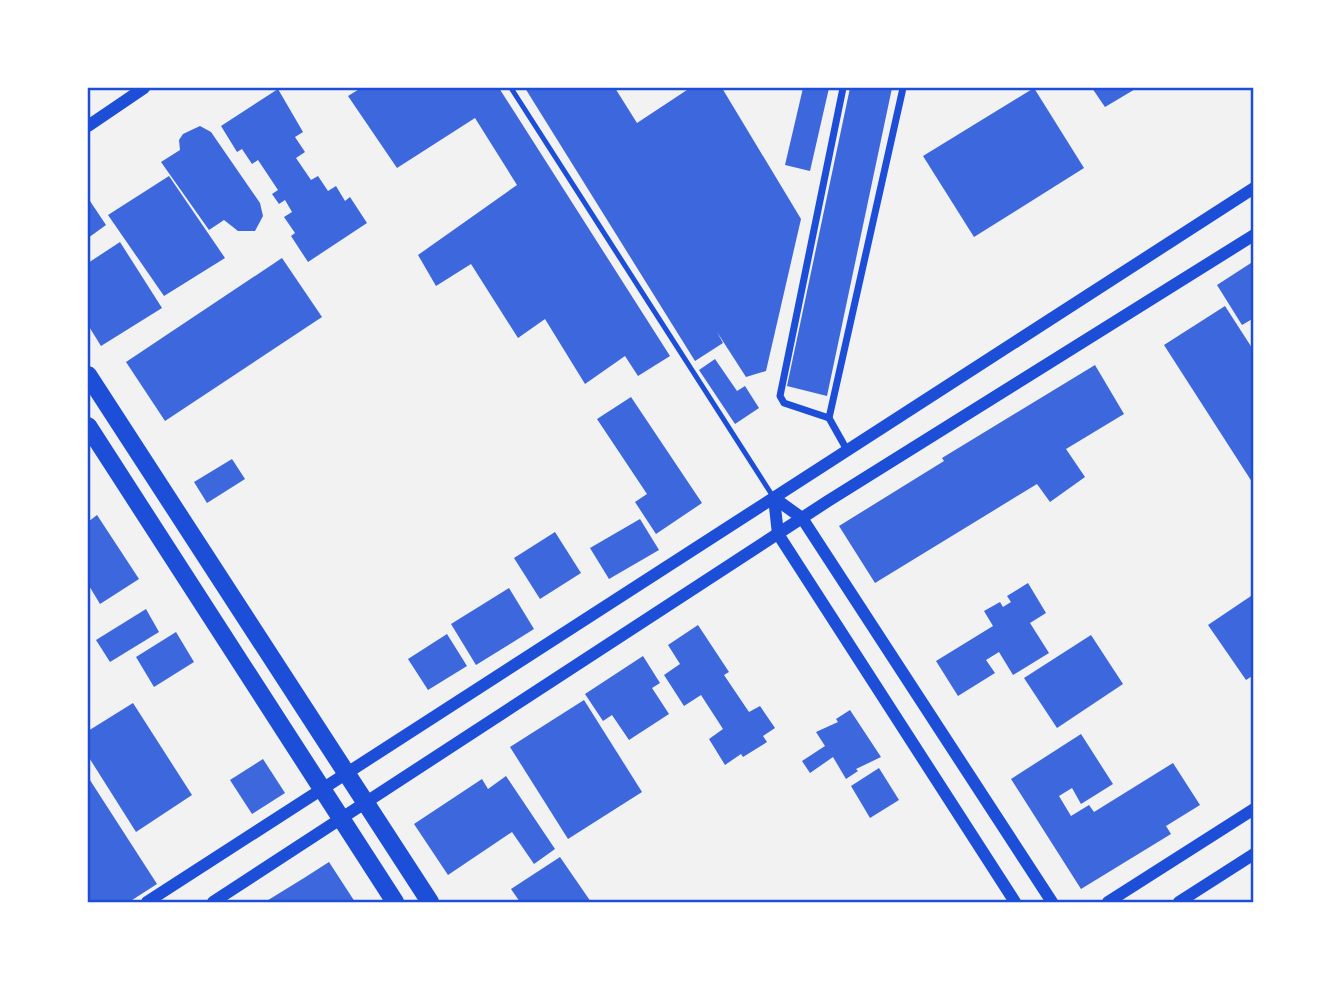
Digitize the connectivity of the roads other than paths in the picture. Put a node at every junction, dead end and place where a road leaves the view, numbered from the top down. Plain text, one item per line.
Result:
1 (145, 88) edge
2 (511, 88) edge
3 (843, 88) edge
4 (903, 88) edge
5 (88, 126) edge
6 (1254, 188) edge
7 (1254, 235) edge
8 (88, 374) edge
9 (829, 418) junction
10 (88, 426) edge
11 (847, 450) junction
12 (774, 498) junction
13 (802, 518) junction
14 (778, 534) junction
15 (346, 774) junction
16 (322, 789) junction
17 (366, 803) junction
18 (1254, 809) edge
19 (341, 819) junction
20 (1254, 854) edge
21 (147, 902) edge
22 (213, 902) edge
23 (395, 902) edge
24 (430, 902) edge
25 (1015, 902) edge
26 (1052, 902) edge
27 (1108, 902) edge
28 (1179, 902) edge

1 - 5 street
2 - 12 lane
3 - 9 street
4 - 9 street
6 - 11 street
7 - 13 street
8 - 15 main road
9 - 11 street
10 - 16 main road
11 - 12 street
12 - 13 street
12 - 14 street
12 - 15 street
13 - 14 street
13 - 26 street
14 - 17 street
14 - 25 street
15 - 16 street
15 - 17 main road
16 - 19 main road
16 - 21 street
17 - 19 street
17 - 24 main road
18 - 27 street
19 - 22 street
19 - 23 main road
20 - 28 street

